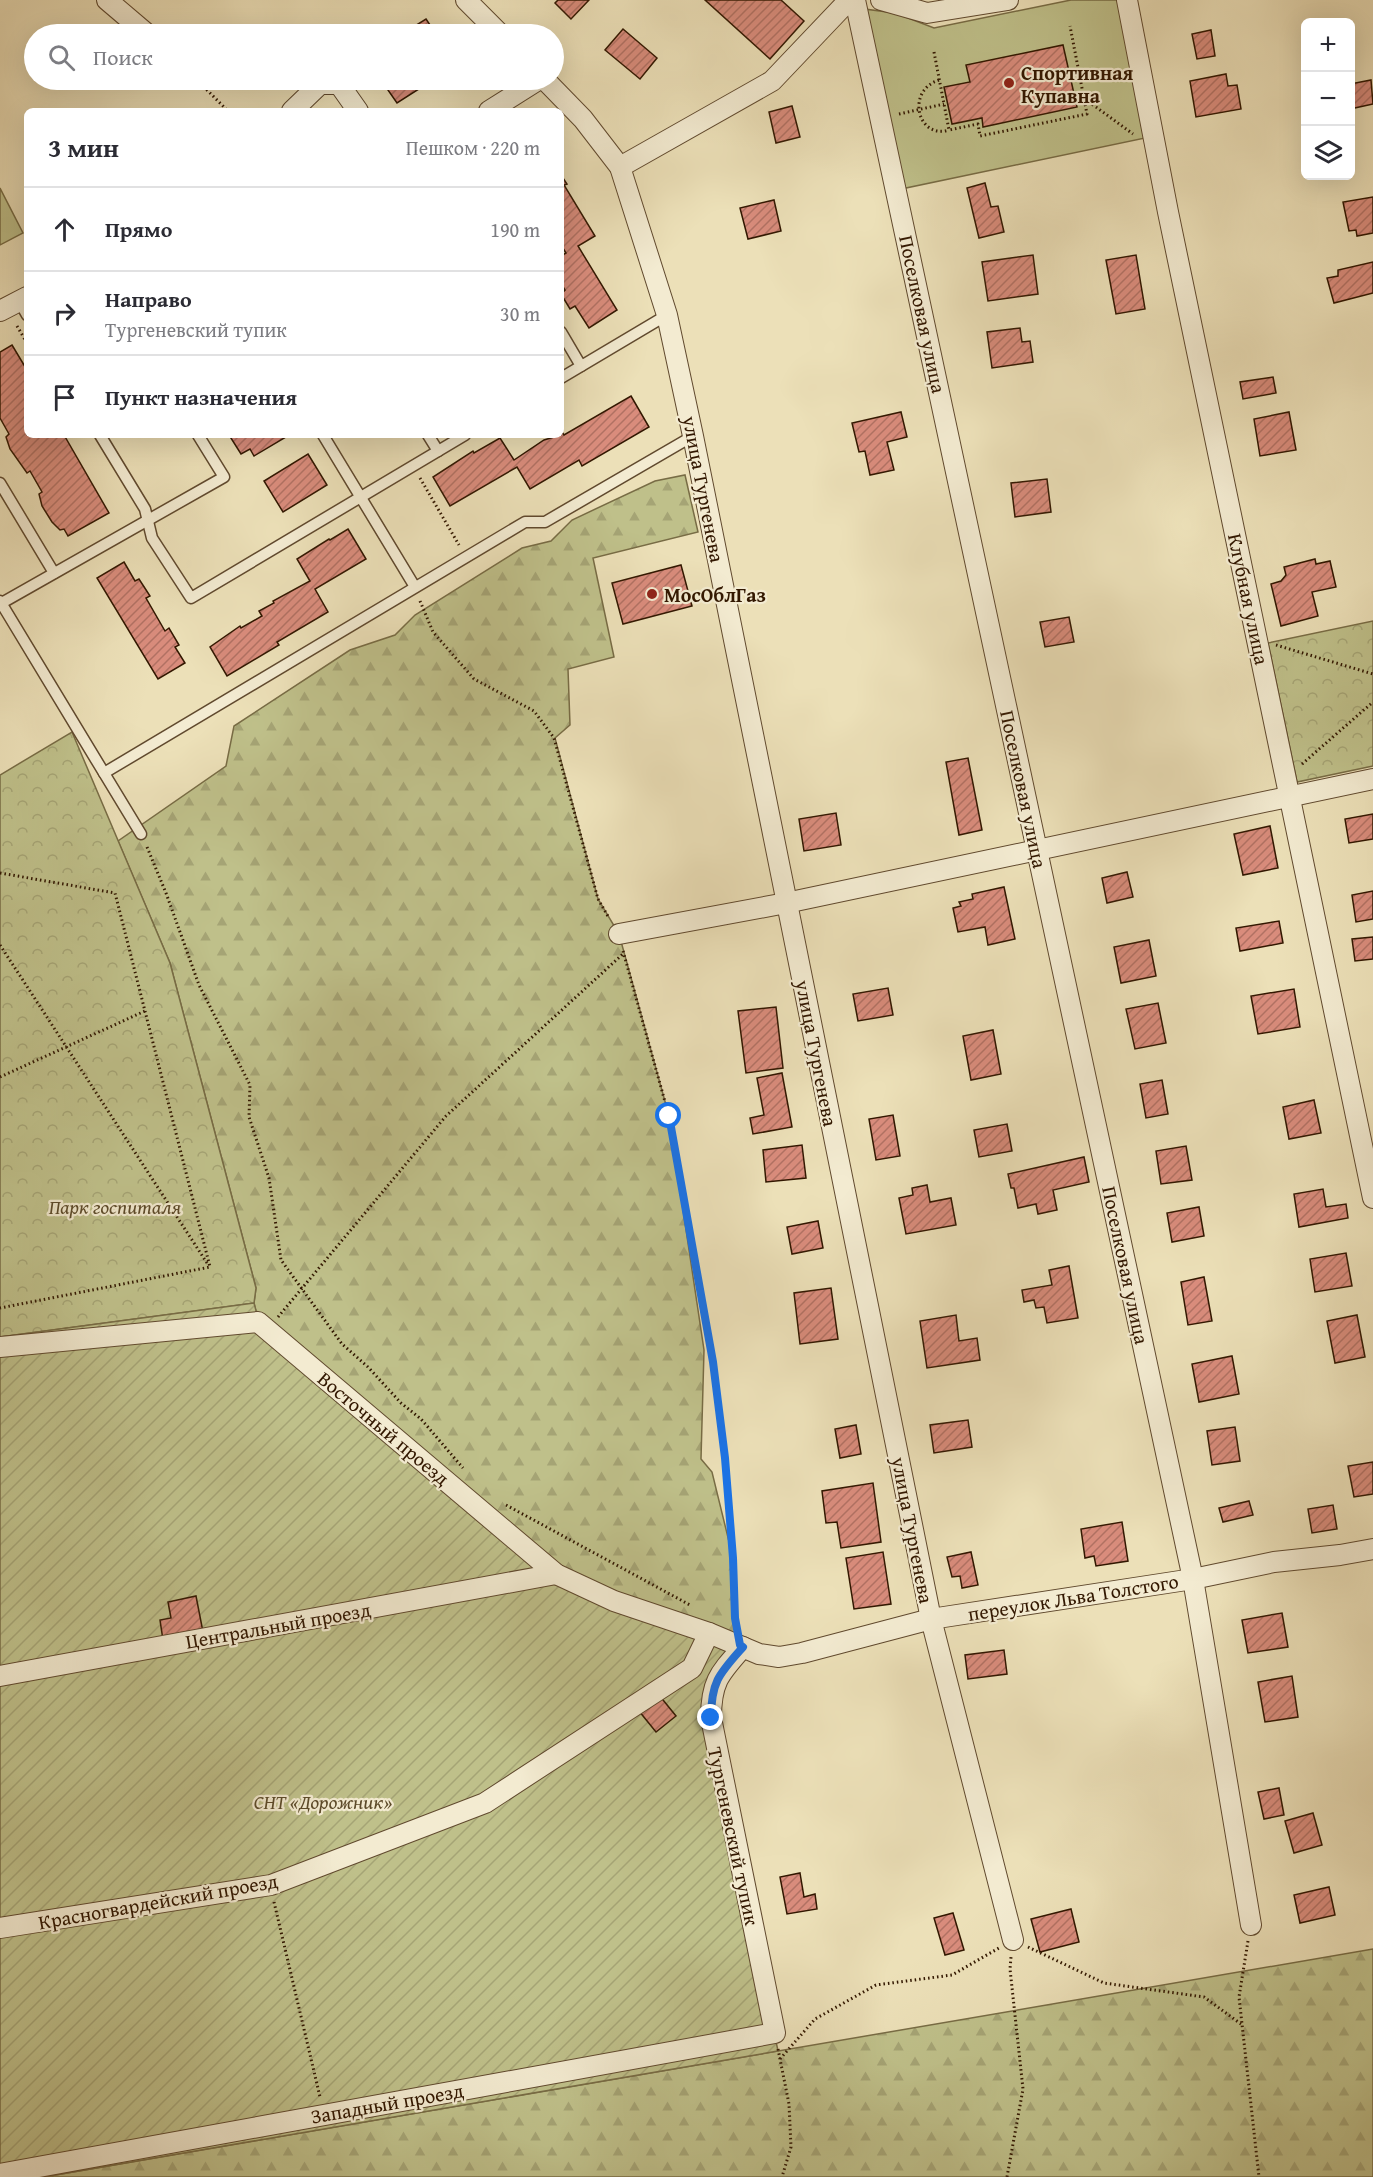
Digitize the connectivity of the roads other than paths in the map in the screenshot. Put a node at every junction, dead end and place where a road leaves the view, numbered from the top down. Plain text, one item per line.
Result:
1 (107, 0) edge
2 (466, 0) edge
3 (849, 0) edge
4 (855, 0) edge
5 (881, 0) edge
6 (1008, 0) edge
7 (1127, 0) edge
8 (135, 24) edge
9 (490, 24) edge
10 (314, 90) edge
11 (343, 90) edge
12 (522, 90) edge
13 (555, 90) edge
14 (295, 108) edge
15 (356, 108) edge
16 (494, 108) edge
17 (620, 167) junction
18 (24, 305) edge
19 (667, 315) junction
20 (7, 316) edge
21 (564, 337) edge
22 (581, 366) junction
23 (564, 376) edge
24 (693, 436) junction
25 (102, 438) edge
26 (200, 438) edge
27 (325, 438) edge
28 (430, 438) edge
29 (460, 438) edge
30 (438, 451) junction
31 (0, 483) edge
32 (361, 498) junction
33 (148, 520) junction
34 (54, 573) junction
35 (415, 587) junction
36 (0, 603) edge
37 (104, 773) junction
38 (1373, 779) edge
39 (1288, 788) junction
40 (141, 834) road end
41 (1037, 850) junction
42 (786, 903) junction
43 (619, 934) road end
44 (1373, 1198) edge
45 (0, 1347) edge
46 (1373, 1549) edge
47 (556, 1574) junction
48 (1193, 1579) junction
49 (931, 1619) junction
50 (709, 1633) junction
51 (742, 1646) junction
52 (0, 1676) edge
53 (1251, 1925) road end
54 (0, 1928) edge
55 (1013, 1940) road end
56 (775, 2033) joint
57 (0, 2174) edge

1 - 8 street
2 - 9 street
3 - 17 street
4 - 41 street, Поселковая улица
5 - 6 street
7 - 39 street, Клубная улица
10 - 14 street
11 - 15 street
12 - 16 street
13 - 17 street
17 - 19 street, улица Тургенева
18 - 20 street
19 - 22 lane
19 - 24 street, улица Тургенева
21 - 22 lane
22 - 23 lane
24 - 35 lane
24 - 42 street, улица Тургенева
25 - 33 lane
26 - 33 lane
27 - 32 lane
28 - 30 lane
29 - 30 lane
30 - 32 lane
31 - 34 lane
32 - 33 lane
32 - 35 lane
33 - 34 lane
34 - 36 lane
35 - 37 lane
36 - 37 lane
37 - 40 lane
38 - 39 street
39 - 41 street
39 - 44 street, Клубная улица
41 - 42 street
41 - 48 street, Поселковая улица
42 - 43 street
42 - 49 street, улица Тургенева
45 - 47 street, Восточный проезд
46 - 48 street, переулок Льва Толстого
47 - 50 street, Восточный проезд
47 - 52 street, Центральный проезд
48 - 49 street, переулок Льва Толстого
48 - 53 street, Поселковая улица
49 - 51 street, переулок Льва Толстого
49 - 55 street, улица Тургенева
50 - 51 street, Восточный проезд
50 - 54 street, Красногвардейский проезд
51 - 56 street, Тургеневский тупик
56 - 57 street, Западный проезд

